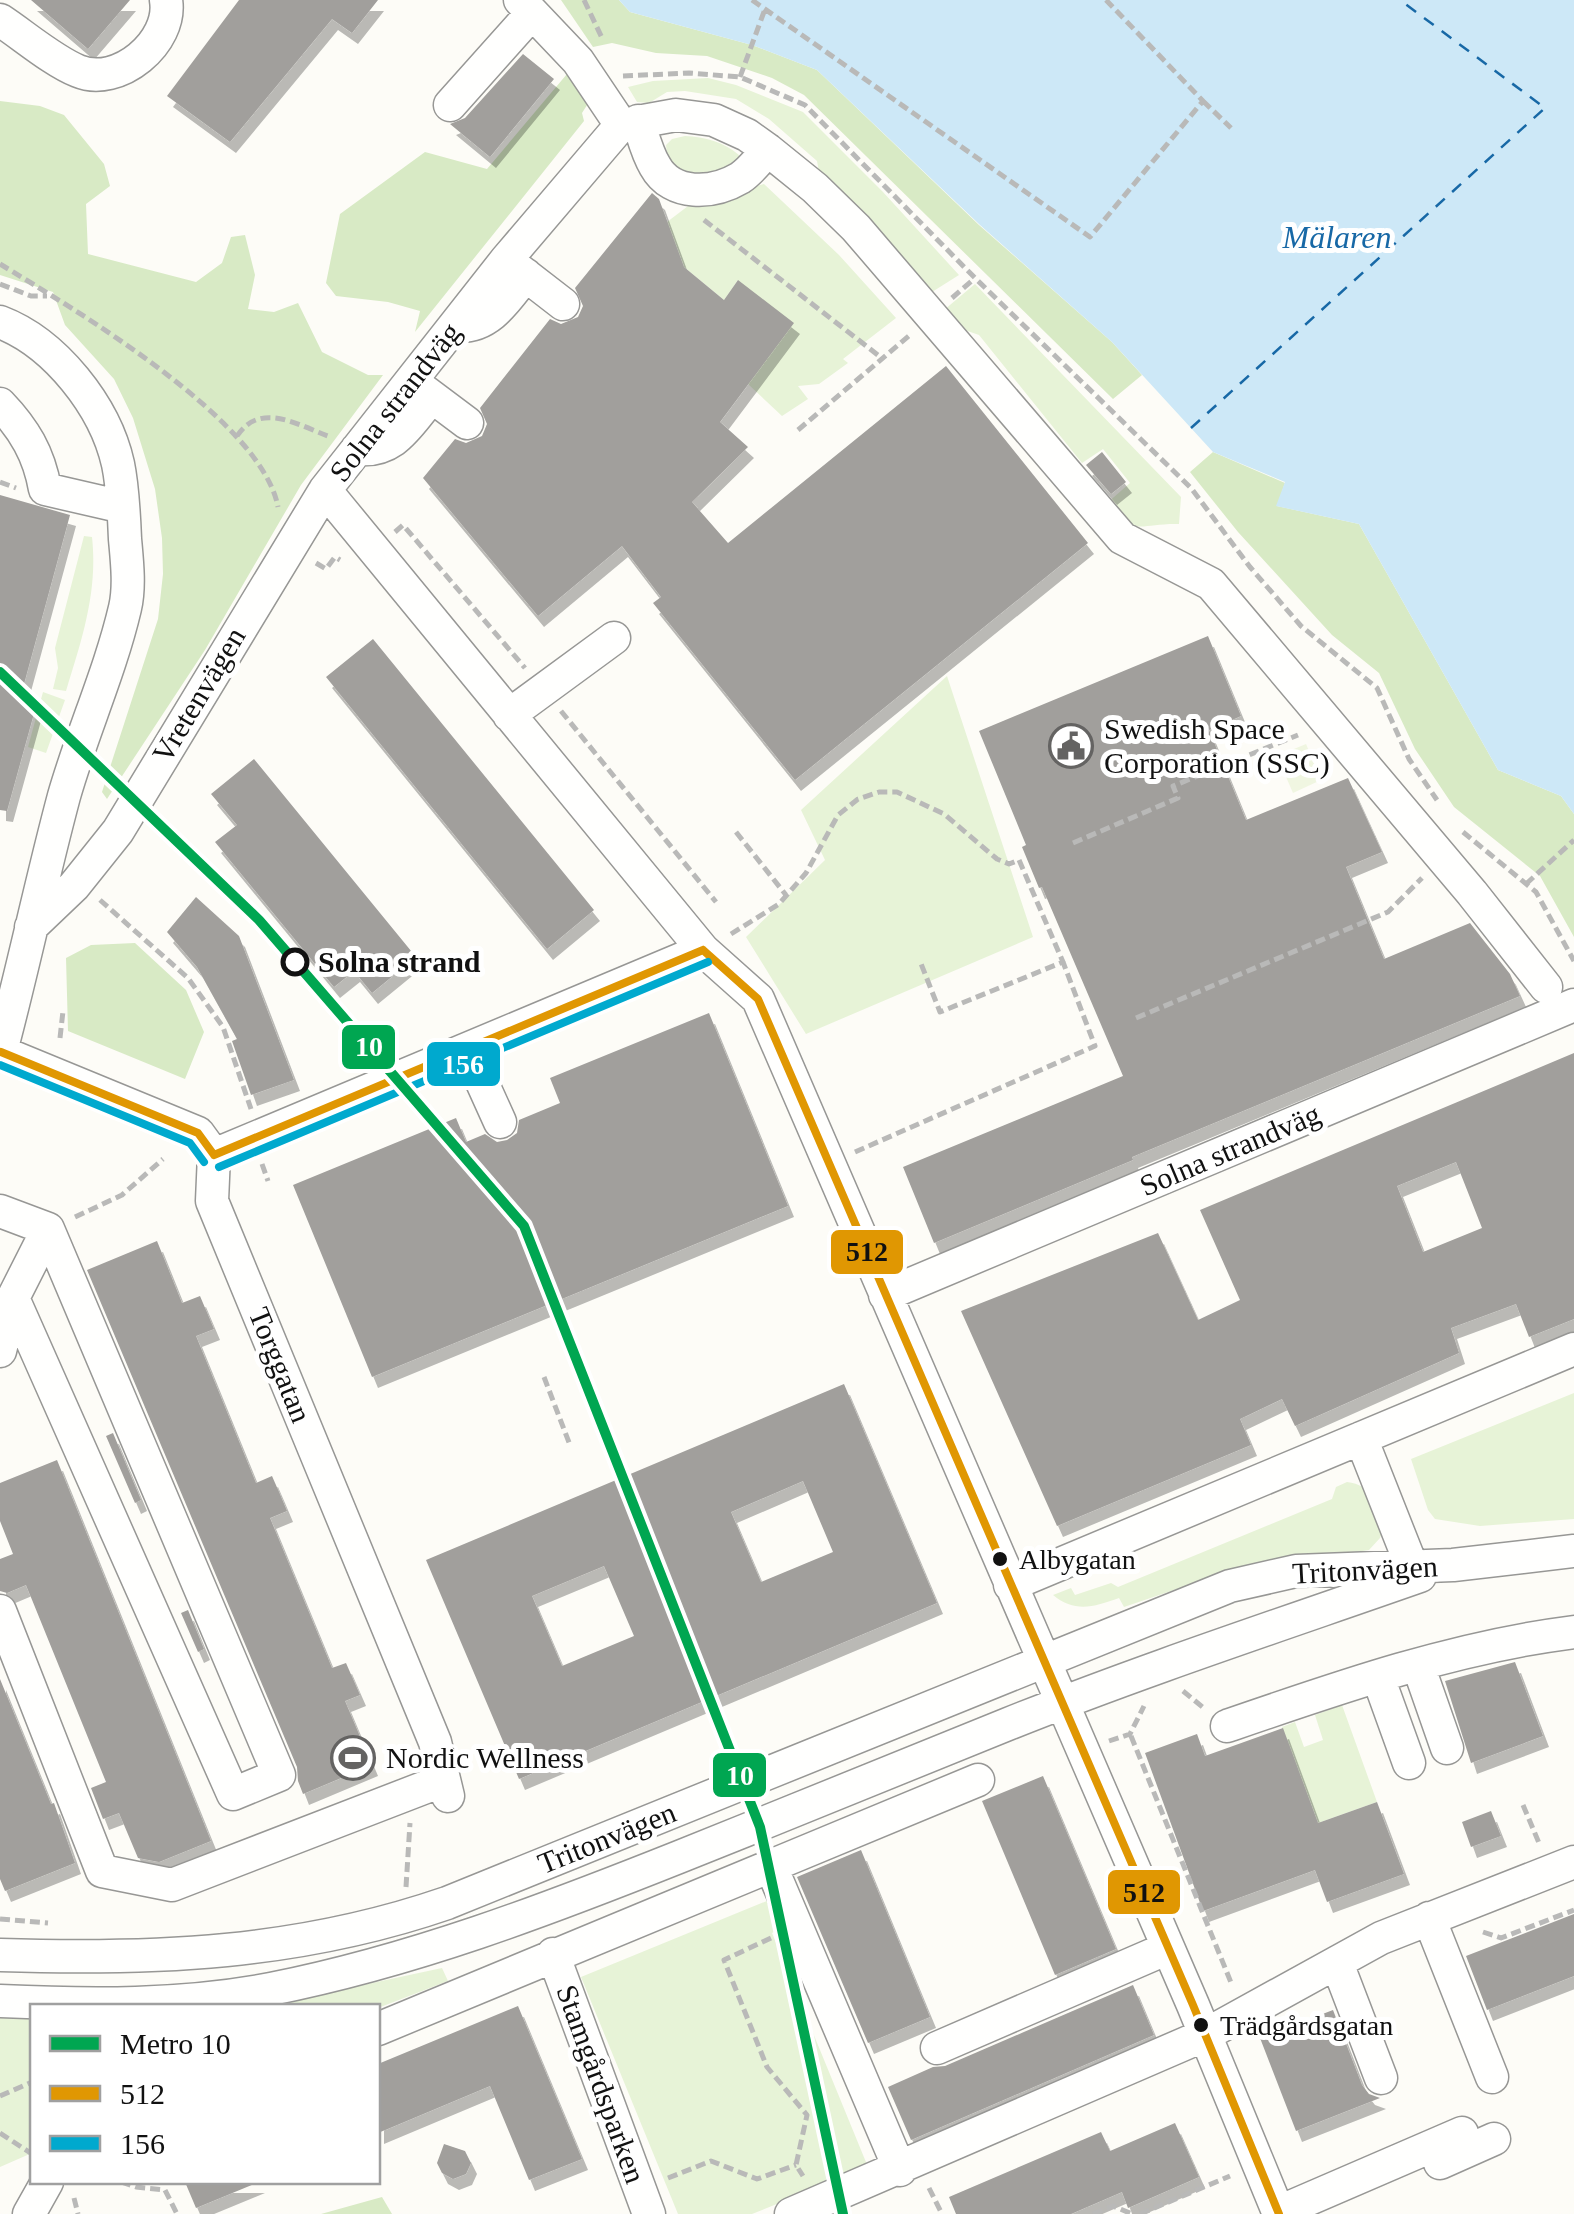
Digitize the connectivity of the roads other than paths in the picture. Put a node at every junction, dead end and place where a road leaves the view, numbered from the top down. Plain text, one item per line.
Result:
1 (166, 0) edge
2 (526, 6) edge
3 (0, 20) edge
4 (450, 106) dead end
5 (629, 123) junction
6 (768, 150) junction
7 (516, 268) junction
8 (563, 304) dead end
9 (0, 322) edge
10 (422, 389) junction
11 (0, 404) edge
12 (468, 423) dead end
13 (325, 490) junction
14 (123, 507) junction
15 (614, 638) dead end
16 (509, 715) junction
17 (31, 926) junction
18 (702, 950) junction
19 (1560, 996) edge
20 (467, 1049) junction
21 (0, 1054) edge
22 (500, 1122) dead end
23 (214, 1155) junction
24 (0, 1211) edge
25 (48, 1229) junction
26 (886, 1295) junction
27 (13, 1298) junction
28 (1574, 1349) edge
29 (0, 1351) edge
30 (1362, 1438) junction
31 (1574, 1550) edge
32 (1452, 1565) junction
33 (1412, 1566) junction
34 (1010, 1585) junction
35 (0, 1611) edge
36 (1574, 1632) edge
37 (1043, 1660) junction
38 (1418, 1665) junction
39 (1378, 1677) junction
40 (1062, 1704) junction
41 (1227, 1726) dead end
42 (1447, 1748) dead end
43 (1409, 1762) dead end
44 (978, 1780) dead end
45 (1574, 1862) edge
46 (770, 1864) junction
47 (1430, 1918) junction
48 (1168, 1948) junction
49 (554, 1954) junction
50 (0, 1955) edge
51 (1337, 1963) junction
52 (0, 2001) edge
53 (380, 2028) edge
54 (1205, 2034) junction
55 (937, 2048) dead end
56 (1492, 2077) dead end
57 (1381, 2078) dead end
58 (1478, 2136) dead end
59 (900, 2170) junction
60 (46, 2184) edge
61 (645, 2202) edge
62 (805, 2208) edge
63 (1279, 2213) edge
64 (29, 2214) edge

1 - 3 street
2 - 4 street
2 - 5 street
5 - 6 street
5 - 6 street
5 - 7 street, Solna strandväg
6 - 19 street
7 - 8 street
7 - 10 street, Solna strandväg
9 - 14 street
10 - 12 street
10 - 13 street, Solna strandväg
11 - 14 street
13 - 16 street, Solna strandväg
13 - 17 street, Vretenvägen
14 - 17 street
15 - 16 street
16 - 18 street, Solna strandväg
17 - 21 street
18 - 20 street
18 - 26 street, Solna strandväg
19 - 26 street, Solna strandväg
20 - 22 street
20 - 23 street
21 - 23 street
23 - 35 street, Torggatan
24 - 25 street
25 - 27 street
25 - 27 street
26 - 34 street, Solna strandväg
27 - 29 street
28 - 30 street
30 - 33 street
30 - 34 street
31 - 32 street
32 - 33 street, Tritonvägen
32 - 40 street, Tritonvägen
33 - 37 street, Tritonvägen
34 - 37 street, Solna strandväg
36 - 38 street
37 - 40 street, Solna strandväg
37 - 50 street, Tritonvägen
38 - 39 street
38 - 42 street
39 - 41 street
39 - 43 street
40 - 48 street
40 - 52 street, Tritonvägen
44 - 46 street
45 - 47 street
46 - 49 street
46 - 59 street
47 - 51 street
47 - 56 street
48 - 54 street
48 - 55 street
49 - 53 street
49 - 61 street, Stamgårdsparken
51 - 54 street
51 - 57 street
54 - 59 street
54 - 63 street
58 - 63 street
59 - 62 street
60 - 64 street

